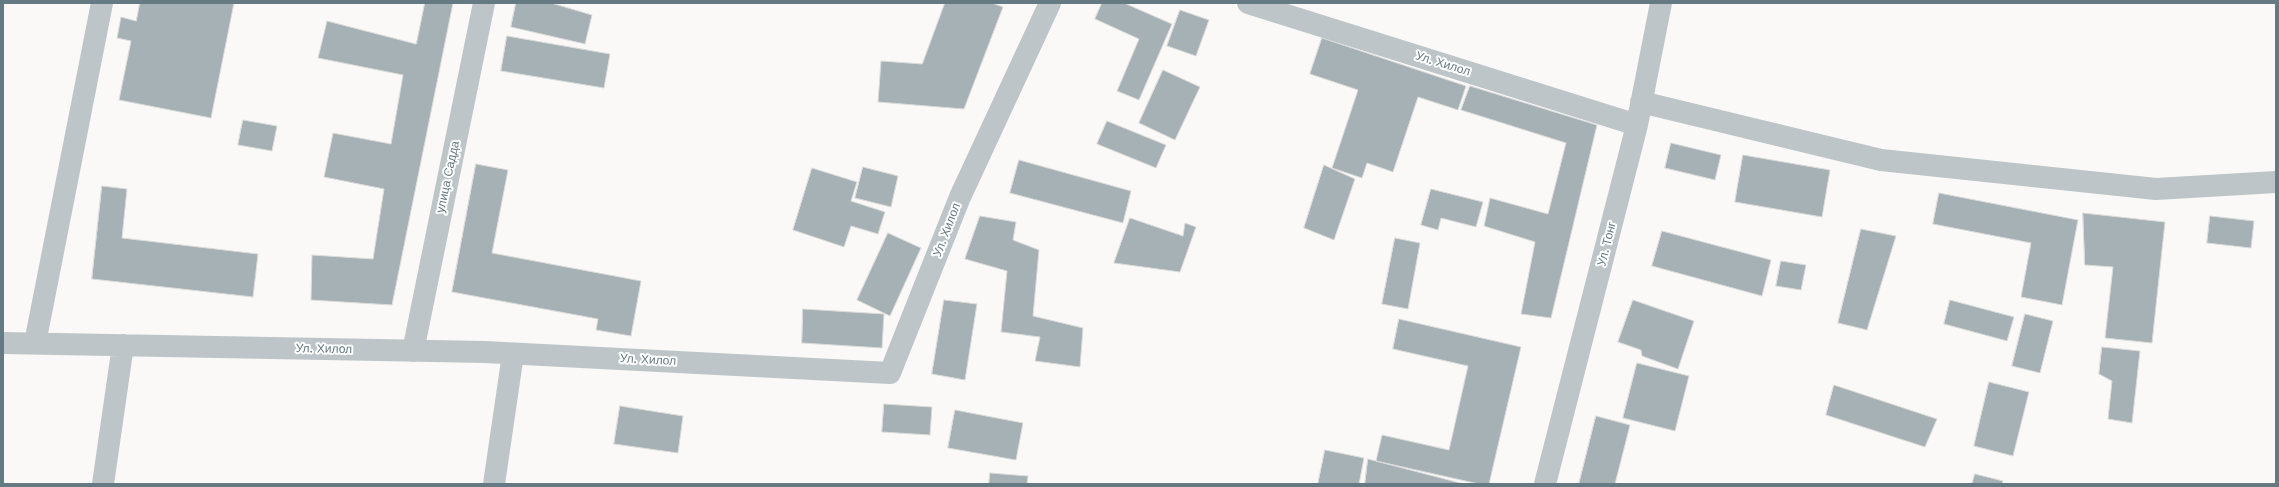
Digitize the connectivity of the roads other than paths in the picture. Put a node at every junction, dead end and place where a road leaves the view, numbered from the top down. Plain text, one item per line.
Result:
1 (102, 3) edge
2 (484, 3) edge
3 (1050, 3) edge
4 (1248, 3) edge
5 (1660, 3) edge
6 (1642, 102) junction
7 (1638, 124) junction
8 (2276, 182) edge
9 (3, 343) edge
10 (35, 343) junction
11 (123, 345) junction
12 (413, 351) junction
13 (513, 354) junction
14 (103, 484) edge
15 (494, 484) edge
16 (1545, 484) edge

1 - 10 street
2 - 12 street, улица Садда
3 - 13 street, Ул. Хилол
4 - 7 street, Ул. Хилол
5 - 6 street, Ул. Тонг
6 - 7 street, Ул. Тонг
6 - 8 street
7 - 16 street, Ул. Тонг
9 - 10 street, Ул. Хилол
10 - 11 street, Ул. Хилол
11 - 12 street, Ул. Хилол
11 - 14 street
12 - 13 street, Ул. Хилол
13 - 15 street

